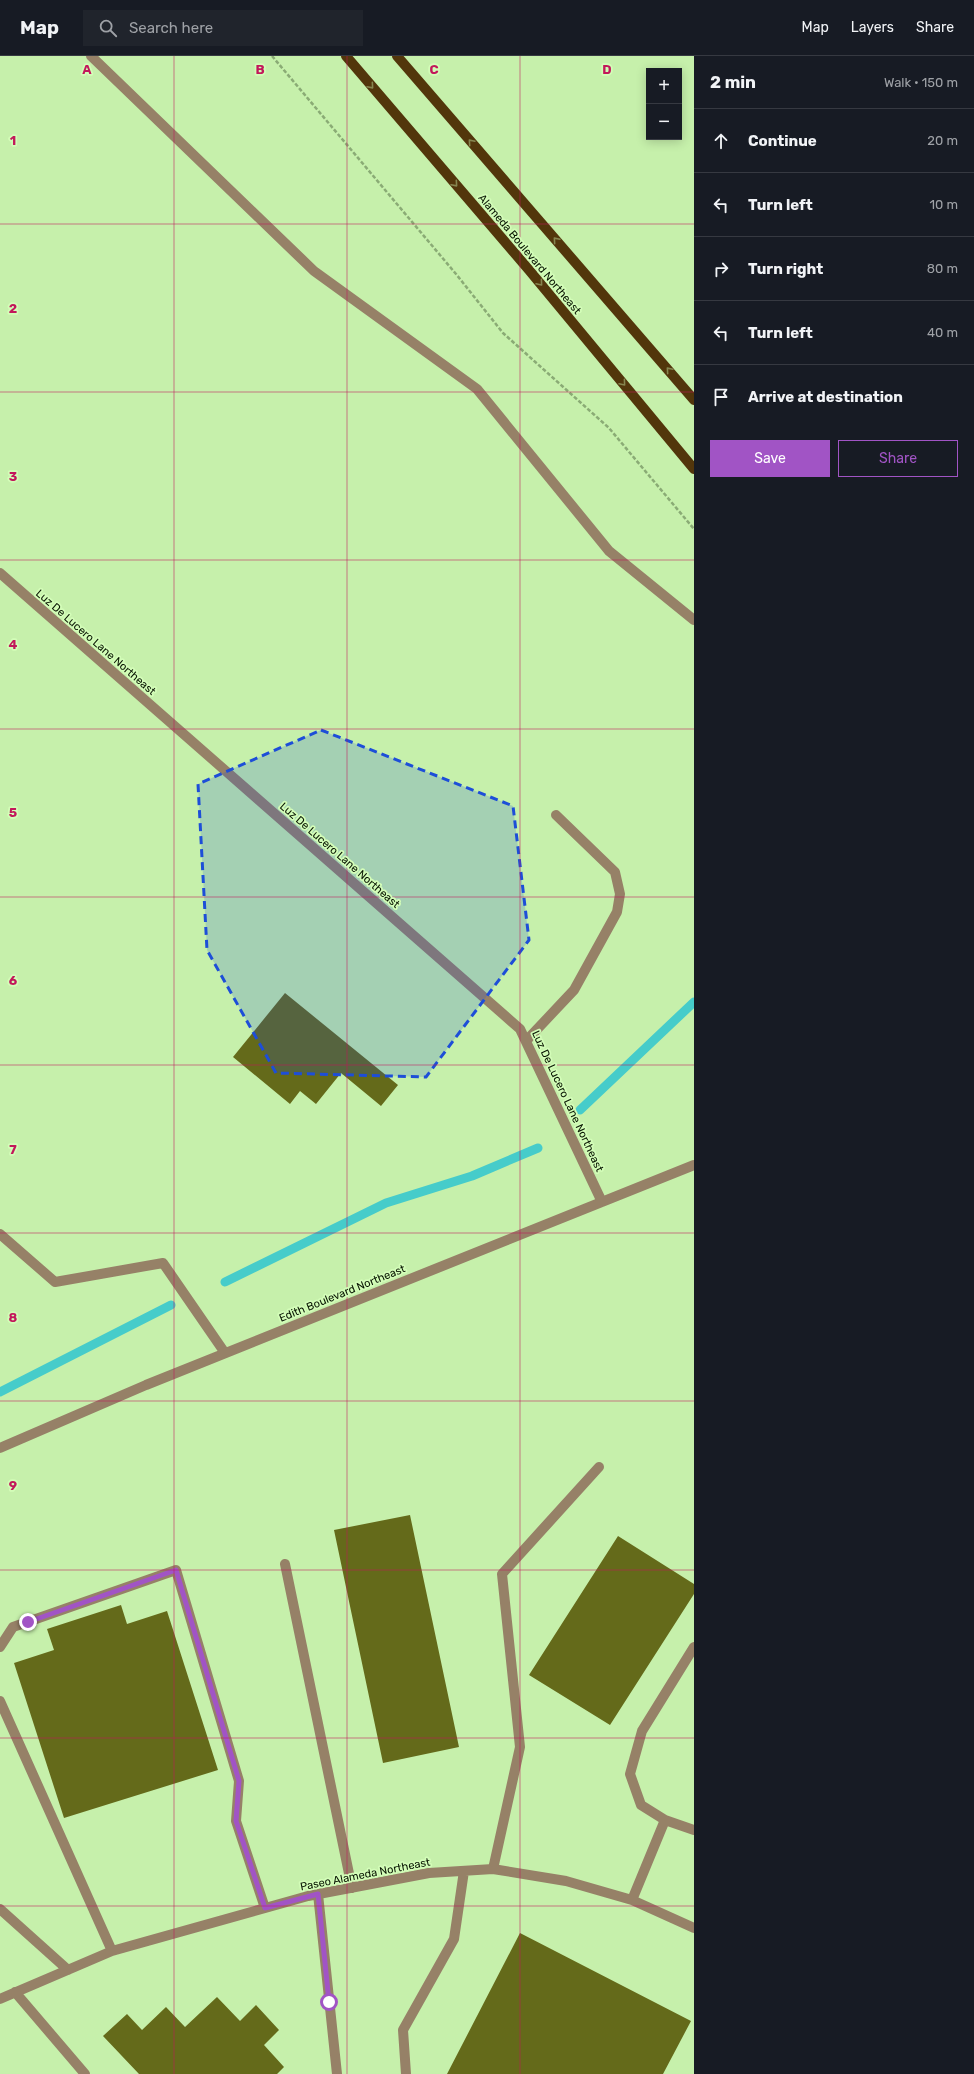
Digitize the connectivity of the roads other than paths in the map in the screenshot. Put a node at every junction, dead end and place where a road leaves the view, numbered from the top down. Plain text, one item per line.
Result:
1 (91, 56) edge
2 (346, 56) edge
3 (397, 56) edge
4 (694, 400) edge
5 (694, 469) edge
6 (0, 573) edge
7 (694, 620) edge
8 (556, 815) dead end
9 (526, 1042) junction
10 (694, 1165) edge
11 (602, 1202) junction
12 (0, 1234) edge
13 (225, 1353) junction
14 (0, 1448) edge
15 (599, 1467) dead end
16 (285, 1564) dead end
17 (0, 1647) edge
18 (694, 1647) edge
19 (0, 1701) edge
20 (665, 1820) junction
21 (694, 1830) edge
22 (494, 1869) junction
23 (464, 1871) junction
24 (352, 1888) junction
25 (318, 1894) junction
26 (632, 1900) junction
27 (265, 1908) junction
28 (1, 1911) edge
29 (694, 1928) edge
30 (112, 1952) junction
31 (68, 1970) junction
32 (15, 1992) junction
33 (0, 1999) edge
34 (85, 2074) edge
35 (337, 2074) edge
36 (406, 2074) edge

1 - 7 street
2 -> 5 main road, Alameda Boulevard Northeast
4 -> 3 main road
6 - 9 street, Luz De Lucero Lane Northeast
8 - 9 street
9 - 11 street, Luz De Lucero Lane Northeast
10 - 11 street, Edith Boulevard Northeast
11 - 13 street, Edith Boulevard Northeast
12 - 13 street
13 - 14 street, Edith Boulevard Northeast
15 - 22 street
16 - 24 street
17 - 27 street
18 - 20 street
19 - 30 street
20 - 21 street
20 - 26 street
22 - 23 street, Paseo Alameda Northeast
22 - 26 street, Paseo Alameda Northeast
23 - 24 street, Paseo Alameda Northeast
23 - 36 street
24 - 25 street, Paseo Alameda Northeast
25 - 27 street, Paseo Alameda Northeast
25 - 35 street
26 - 29 street, Paseo Alameda Northeast
27 - 30 street, Paseo Alameda Northeast
28 - 31 street
30 - 31 street, Paseo Alameda Northeast
31 - 32 street, Paseo Alameda Northeast
32 - 33 street, Paseo Alameda Northeast
32 - 34 street

